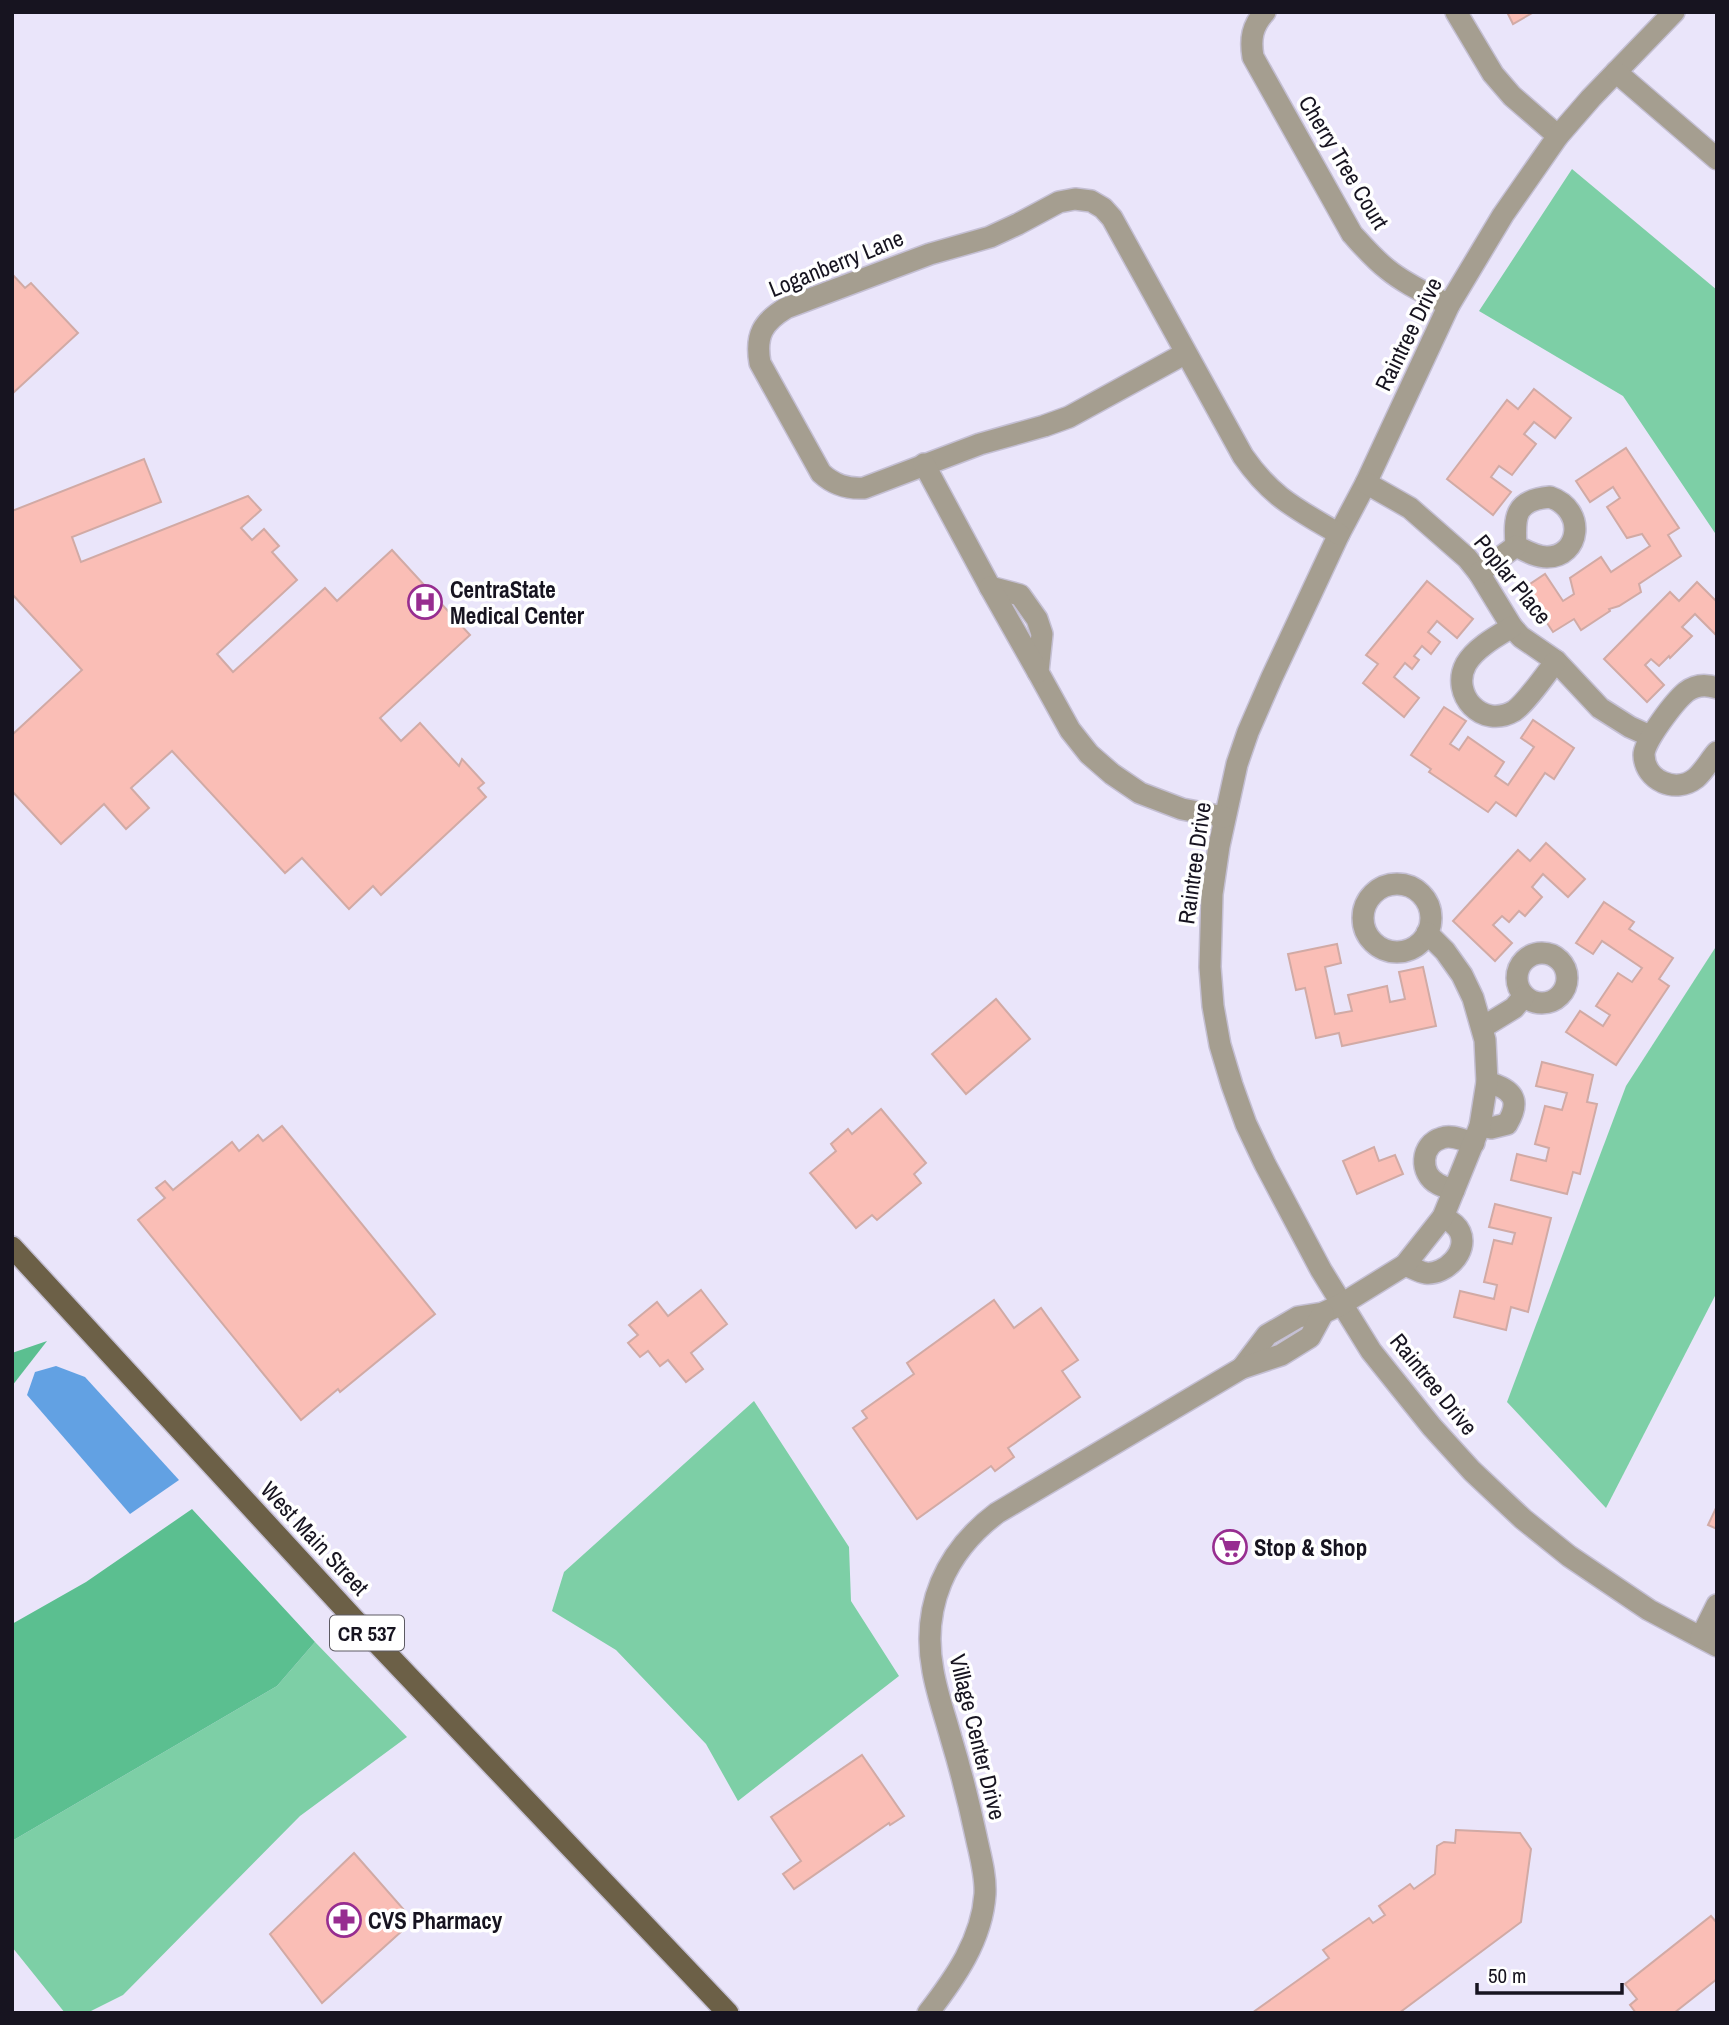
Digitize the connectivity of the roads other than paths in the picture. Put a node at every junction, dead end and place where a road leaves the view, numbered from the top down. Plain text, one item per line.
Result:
1 (1265, 12) edge
2 (1456, 12) edge
3 (1674, 12) edge
4 (1616, 72) junction
5 (1558, 136) junction
6 (1717, 159) edge
7 (1448, 305) junction
8 (1186, 353) junction
9 (924, 464) junction
10 (1366, 483) junction
11 (1339, 534) junction
12 (1516, 546) dead end
13 (1479, 573) junction
14 (1512, 627) junction
15 (1556, 662) junction
16 (1717, 688) edge
17 (1650, 736) junction
18 (1717, 752) edge
19 (1224, 817) junction
20 (1427, 933) dead end
21 (1524, 996) dead end
22 (1482, 1027) junction
23 (1487, 1082) junction
24 (1477, 1135) junction
25 (1454, 1190) junction
26 (1443, 1217) junction
27 (12, 1247) edge
28 (1405, 1265) junction
29 (1332, 1309) junction
30 (1717, 1605) edge
31 (1709, 1641) edge
32 (728, 2013) edge
33 (928, 2013) edge

1 - 7 street, Cherry Tree Court
2 - 5 street
3 - 4 street, Raintree Drive
4 - 5 street, Raintree Drive
4 - 6 street
5 - 7 street, Raintree Drive
7 - 10 street, Raintree Drive
8 - 9 street, Loganberry Lane
8 - 9 street, Loganberry Lane
8 - 11 street, Loganberry Lane
9 - 19 street
10 - 11 street, Raintree Drive
10 - 13 street, Poplar Place
11 - 19 street, Raintree Drive
12 - 13 street
13 - 14 street, Poplar Place
14 - 15 street, Poplar Place
14 - 15 street
15 - 17 street, Poplar Place
16 - 17 street
17 - 18 street
19 - 29 street, Raintree Drive
20 - 22 street, Village Center Drive
21 - 22 street
22 - 23 street, Village Center Drive
23 - 24 street, Village Center Drive
23 - 24 street
24 - 25 street, Village Center Drive
24 - 25 street
25 - 26 street, Village Center Drive
26 - 28 street, Village Center Drive
26 - 28 street
27 - 32 main road, West Main Street / CR 537
28 - 29 street, Village Center Drive
29 - 31 street, Raintree Drive
29 - 33 street, Village Center Drive
30 - 31 street

